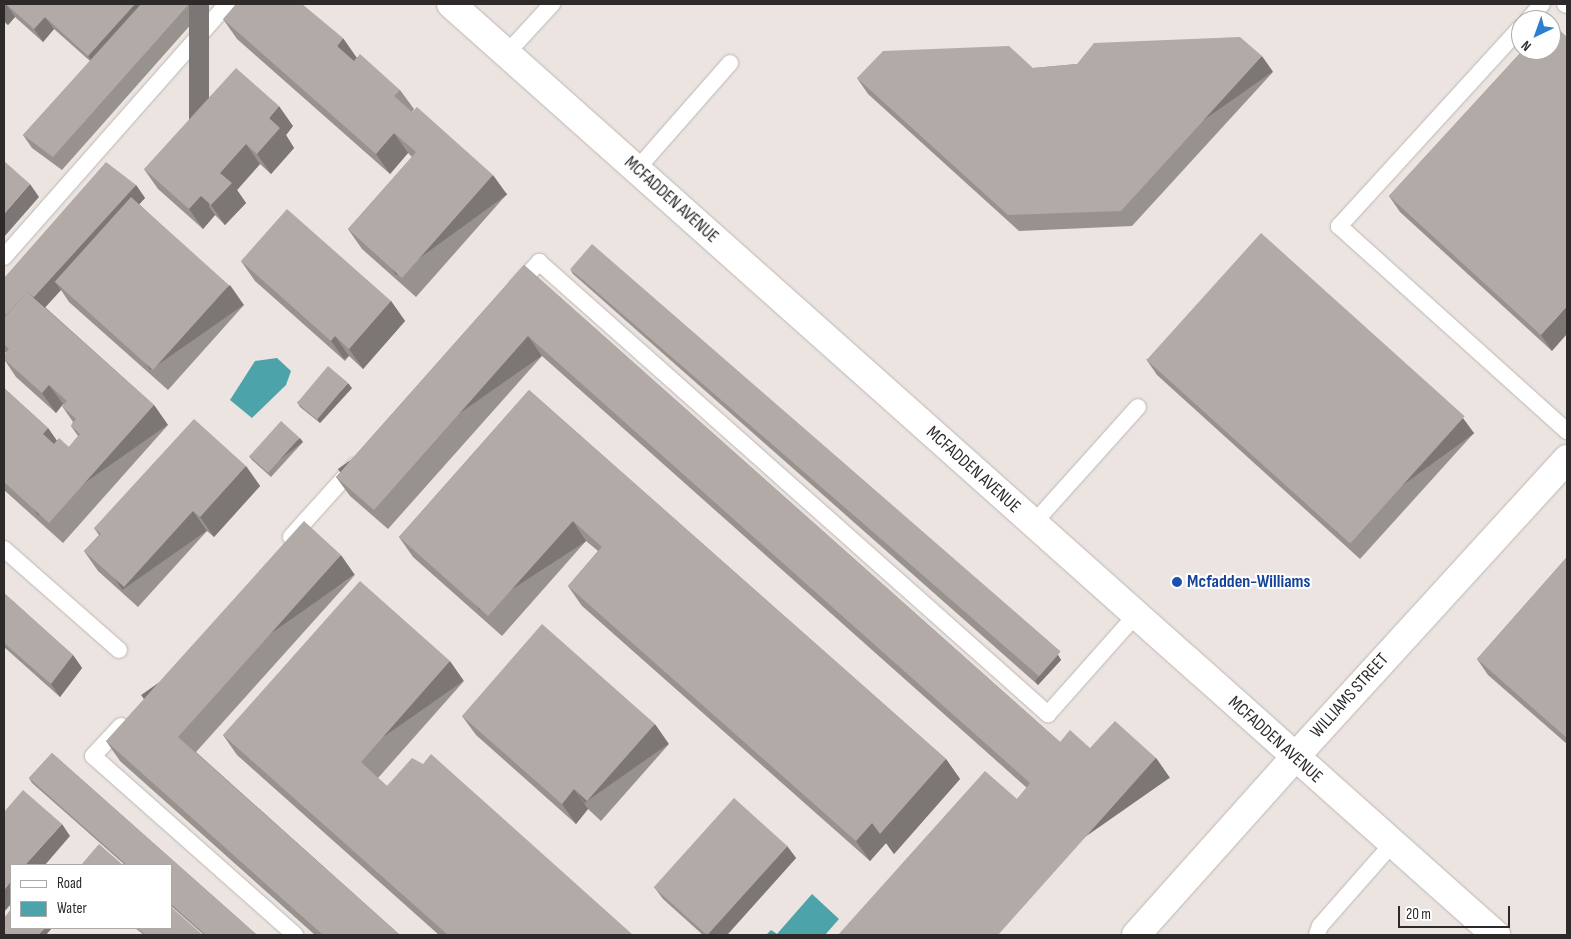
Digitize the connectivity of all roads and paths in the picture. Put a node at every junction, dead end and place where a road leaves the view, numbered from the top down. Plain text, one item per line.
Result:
1 (228, 4) edge
2 (451, 4) edge
3 (552, 4) edge
4 (1511, 38) edge
5 (507, 54) junction
6 (730, 63) dead end
7 (637, 170) junction
8 (4, 257) edge
9 (506, 299) edge
10 (1138, 407) dead end
11 (1567, 431) edge
12 (366, 454) edge
13 (1567, 459) edge
14 (1033, 524) junction
15 (4, 549) edge
16 (280, 550) edge
17 (1135, 616) junction
18 (119, 650) dead end
19 (133, 712) edge
20 (1294, 758) junction
21 (1392, 844) junction
22 (295, 935) edge
23 (1136, 935) edge
24 (1316, 935) edge
25 (1496, 935) edge

1 - 8 lane
2 - 5 main road, MCFADDEN AVENUE
3 - 5 lane
4 - 11 lane
5 - 7 main road, MCFADDEN AVENUE
6 - 7 lane
7 - 14 main road, MCFADDEN AVENUE
9 - 17 lane
10 - 14 lane
12 - 16 lane
13 - 20 main road, WILLIAMS STREET
14 - 17 main road, MCFADDEN AVENUE
15 - 18 lane
17 - 20 main road, MCFADDEN AVENUE
19 - 22 lane
20 - 21 main road, MCFADDEN AVENUE
20 - 23 main road, WILLIAMS STREET
21 - 24 lane
21 - 25 main road, MCFADDEN AVENUE

